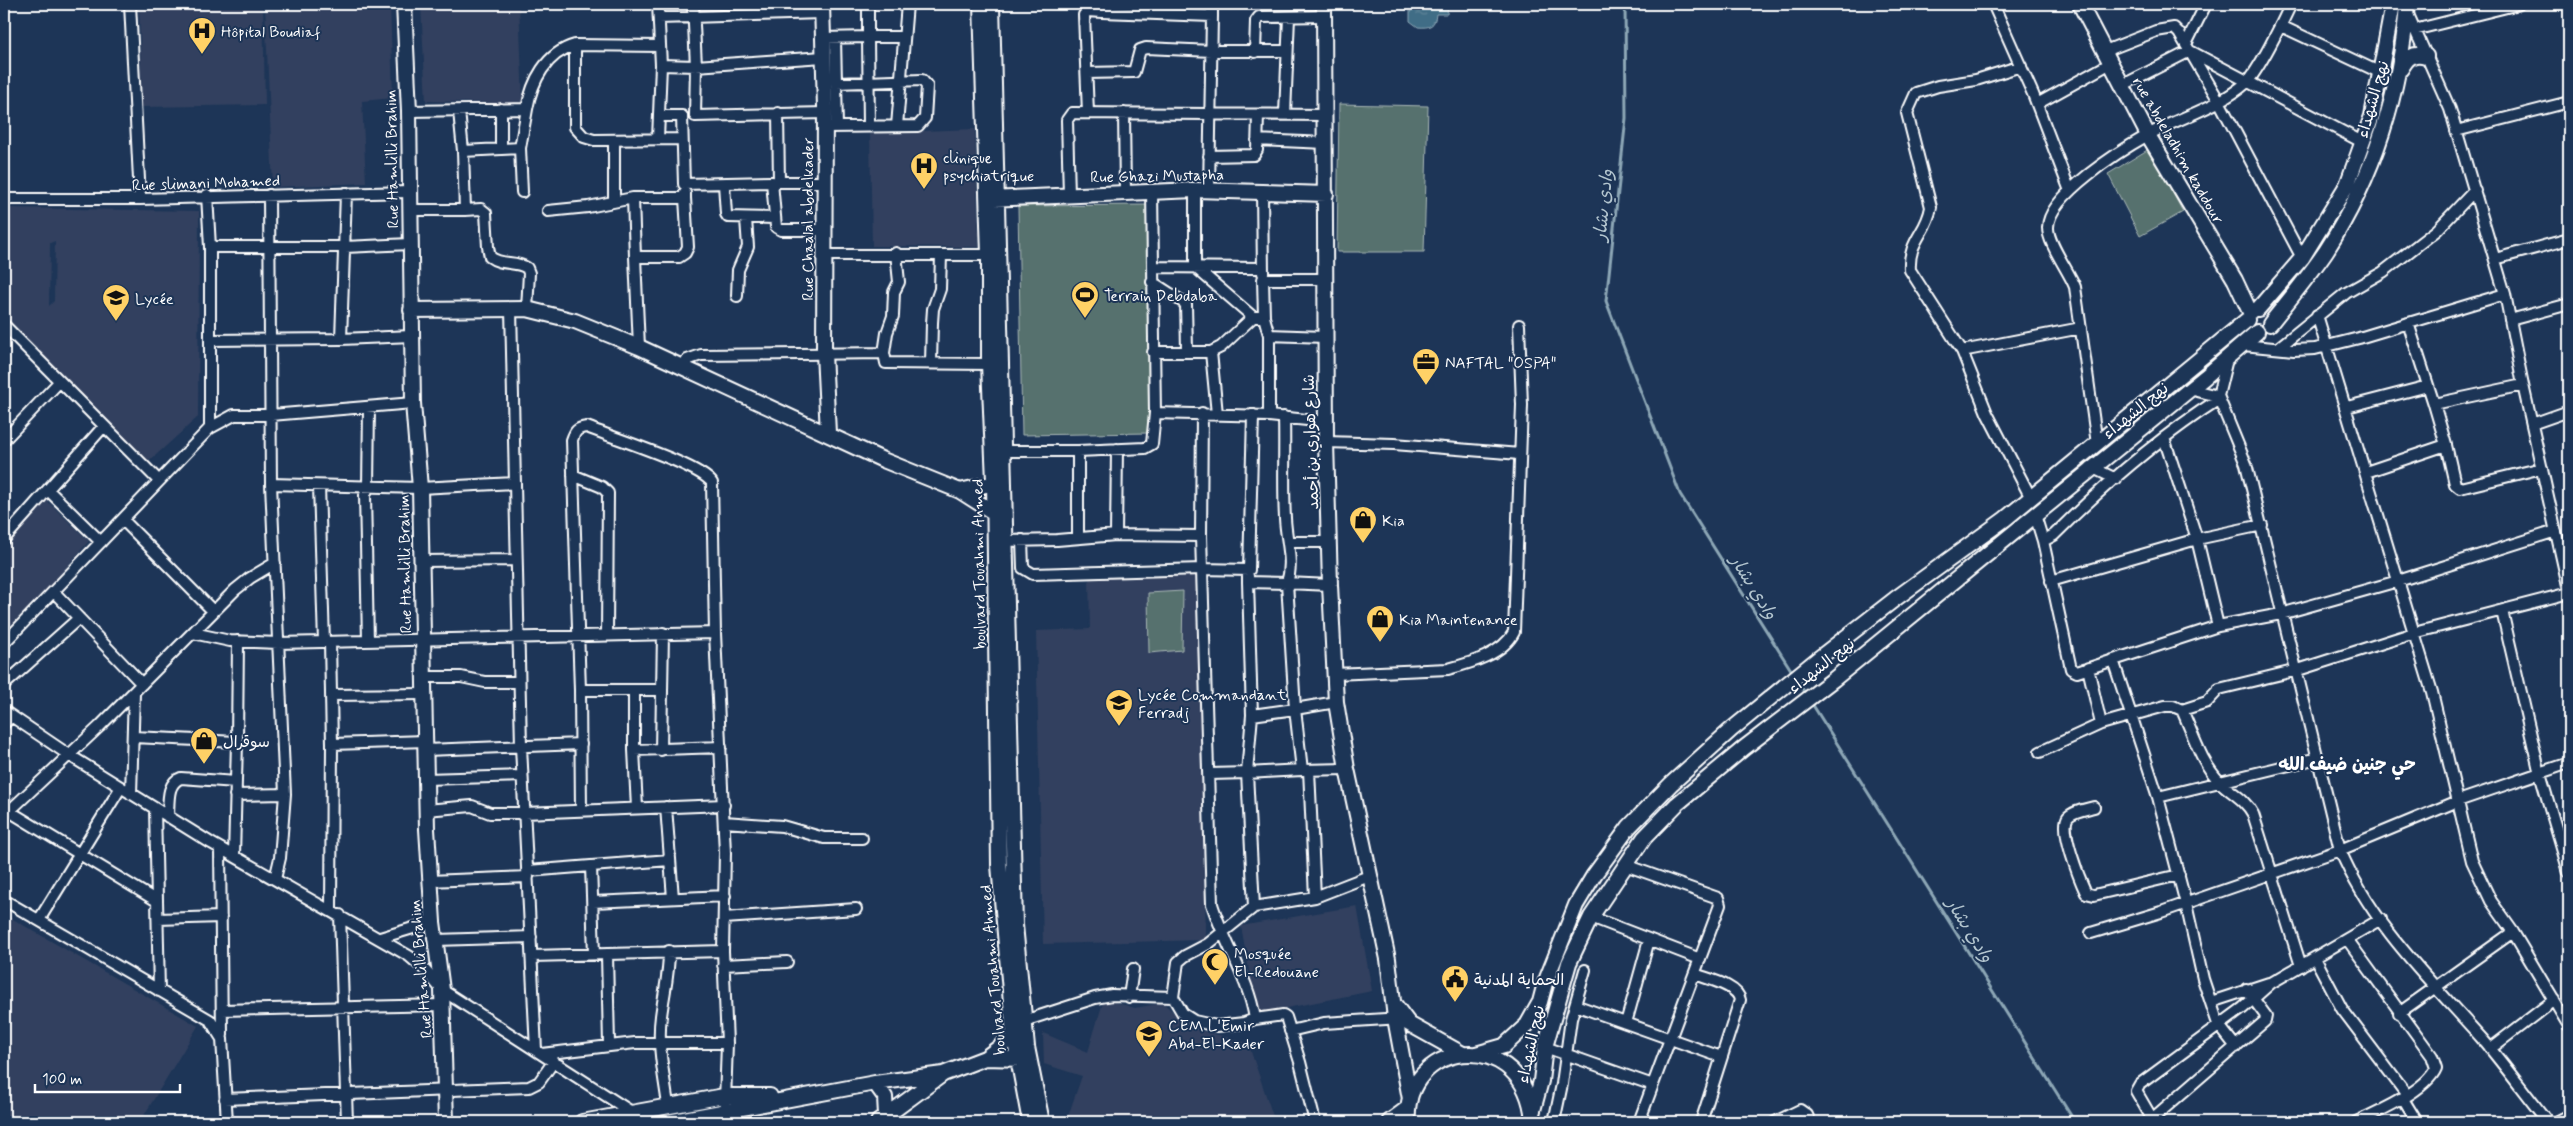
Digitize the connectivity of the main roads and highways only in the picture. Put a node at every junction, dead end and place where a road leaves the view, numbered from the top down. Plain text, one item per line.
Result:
1 (404, 4) edge
2 (981, 4) edge
3 (992, 4) edge
4 (2080, 4) edge
5 (2397, 6) edge
6 (822, 9) edge
7 (1325, 10) edge
8 (2426, 56) road end
9 (2399, 72) junction
10 (1326, 194) junction
11 (993, 198) junction
12 (411, 310) junction
13 (2251, 314) junction
14 (2270, 324) junction
15 (2256, 332) junction
16 (828, 434) junction
17 (999, 481) junction
18 (960, 491) junction
19 (998, 512) junction
20 (1004, 785) junction
21 (1399, 1018) junction
22 (1021, 1031) junction
23 (1470, 1054) junction
24 (985, 1058) junction
25 (1023, 1059) junction
26 (943, 1074) junction
27 (875, 1083) junction
28 (803, 1096) junction
29 (1409, 1103) junction
30 (1532, 1118) edge
31 (620, 1119) edge
32 (882, 1119) edge
33 (446, 1122) edge
34 (582, 1122) edge
35 (668, 1122) edge
36 (1030, 1122) edge
37 (1042, 1122) edge
38 (1389, 1122) edge
39 (1408, 1122) edge

1 - 12 main road, Rue Hamlilli Brahim
2 - 11 main road, boulvard Touahmi Ahmed
3 - 11 main road, boulvard Touahmi Ahmed
4 - 13 main road, rue abdeladhim kaddour
5 - 9 main road, نهج الشهداء
5 - 13 main road, نهج الشهداء
6 - 16 main road, Rue Chaalal abdelkader
7 - 10 main road, شارع هواري بن أحمد
8 - 9 main road
9 - 14 main road, نهج الشهداء
10 - 11 main road, Rue Ghazi Mustapha
10 - 21 main road, شارع هواري بن أحمد
11 - 17 main road, boulvard Touahmi Ahmed
11 - 17 main road, boulvard Touahmi Ahmed
12 - 16 main road
12 - 33 main road, Rue Hamlilli Brahim
13 - 14 main road
13 - 15 main road
13 - 23 main road, نهج الشهداء
14 - 15 main road
15 - 30 main road, نهج الشهداء
16 - 18 main road
17 - 18 main road
17 - 19 main road, boulvard Touahmi Ahmed
18 - 19 main road
19 - 20 main road, boulvard Touahmi Ahmed
19 - 20 main road, boulvard Touahmi Ahmed
20 - 22 main road, boulvard Touahmi Ahmed
21 - 23 main road
21 - 29 main road
22 - 24 main road
22 - 25 main road, boulvard Touahmi Ahmed
23 - 29 main road, نهج الشهداء
23 - 30 main road
24 - 25 main road
24 - 26 main road
25 - 36 main road, boulvard Touahmi Ahmed
25 - 37 main road, boulvard Touahmi Ahmed
26 - 27 main road
26 - 32 main road
27 - 28 main road
27 - 32 main road
28 - 31 main road
28 - 35 main road
29 - 38 main road
29 - 39 main road
31 - 34 main road

